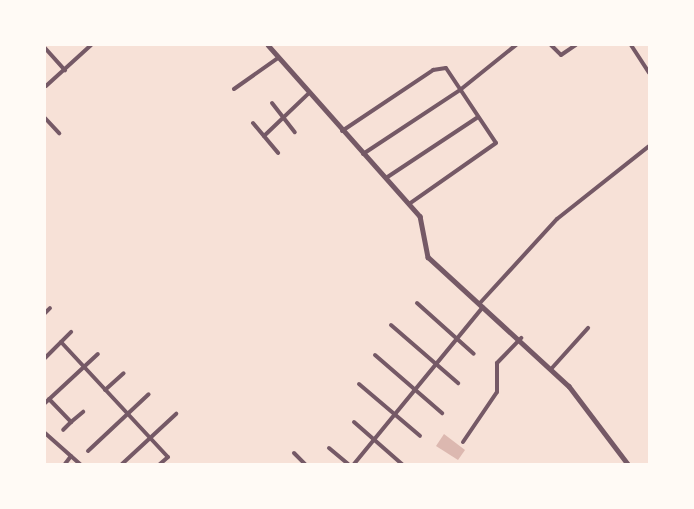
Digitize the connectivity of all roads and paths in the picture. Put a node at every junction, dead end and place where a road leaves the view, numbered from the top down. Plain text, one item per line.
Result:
1 (49, 45) edge
2 (91, 45) edge
3 (268, 45) edge
4 (516, 45) edge
5 (551, 45) edge
6 (576, 45) edge
7 (631, 45) edge
8 (45, 48) edge
9 (278, 58) junction
10 (65, 70) junction
11 (649, 73) edge
12 (46, 87) edge
13 (234, 90) dead end
14 (460, 90) junction
15 (308, 94) junction
16 (272, 103) dead end
17 (478, 117) junction
18 (45, 118) edge
19 (283, 118) junction
20 (253, 123) dead end
21 (342, 131) junction
22 (295, 132) dead end
23 (59, 133) dead end
24 (264, 136) junction
25 (649, 146) edge
26 (278, 153) dead end
27 (363, 154) junction
28 (386, 178) junction
29 (409, 204) junction
30 (417, 303) dead end
31 (482, 304) junction
32 (50, 308) dead end
33 (45, 313) edge
34 (391, 325) dead end
35 (588, 328) dead end
36 (71, 332) dead end
37 (522, 339) junction
38 (457, 340) junction
39 (61, 342) junction
40 (99, 354) dead end
41 (474, 354) dead end
42 (375, 355) dead end
43 (45, 358) edge
44 (437, 364) junction
45 (84, 367) junction
46 (552, 368) junction
47 (124, 373) dead end
48 (458, 383) dead end
49 (359, 384) dead end
50 (105, 390) junction
51 (415, 390) junction
52 (149, 394) dead end
53 (47, 401) edge
54 (83, 412) dead end
55 (442, 413) dead end
56 (128, 414) junction
57 (176, 414) dead end
58 (395, 415) junction
59 (71, 422) junction
60 (354, 422) dead end
61 (63, 430) dead end
62 (45, 434) edge
63 (420, 436) dead end
64 (150, 438) junction
65 (374, 440) junction
66 (463, 442) dead end
67 (329, 448) dead end
68 (88, 451) dead end
69 (294, 453) dead end
70 (71, 456) junction
71 (65, 464) edge
72 (80, 464) edge
73 (122, 464) edge
74 (160, 464) edge
75 (305, 464) edge
76 (348, 464) edge
77 (354, 464) edge
78 (402, 464) edge
79 (628, 464) edge

1 - 8 street
2 - 10 street
3 - 9 street
4 - 14 street
5 - 6 street
7 - 11 street
8 - 10 street
9 - 13 street
9 - 15 street
10 - 12 street
14 - 17 street
14 - 21 street
14 - 27 street
15 - 19 street
15 - 21 street
16 - 19 street
17 - 28 street
17 - 29 street
18 - 23 street
19 - 22 street
19 - 24 street
20 - 24 street
21 - 27 street
24 - 26 street
25 - 31 street
27 - 28 street
28 - 29 street
29 - 31 street
30 - 38 street
31 - 37 street
31 - 38 street
32 - 33 street
34 - 44 street
35 - 46 street
36 - 39 street
37 - 46 street
37 - 66 street
38 - 41 street
38 - 44 street
39 - 43 street
39 - 45 street
40 - 45 street
42 - 51 street
44 - 48 street
44 - 51 street
45 - 50 street
45 - 53 street
46 - 79 street
47 - 50 street
49 - 58 street
50 - 56 street
51 - 55 street
51 - 58 street
52 - 56 street
53 - 59 street
54 - 59 street
56 - 64 street
56 - 68 street
57 - 64 street
58 - 63 street
58 - 65 street
59 - 61 street
60 - 65 street
62 - 70 street
64 - 73 street
64 - 74 street
65 - 77 street
65 - 78 street
67 - 76 street
69 - 75 street
70 - 71 street
70 - 72 street

